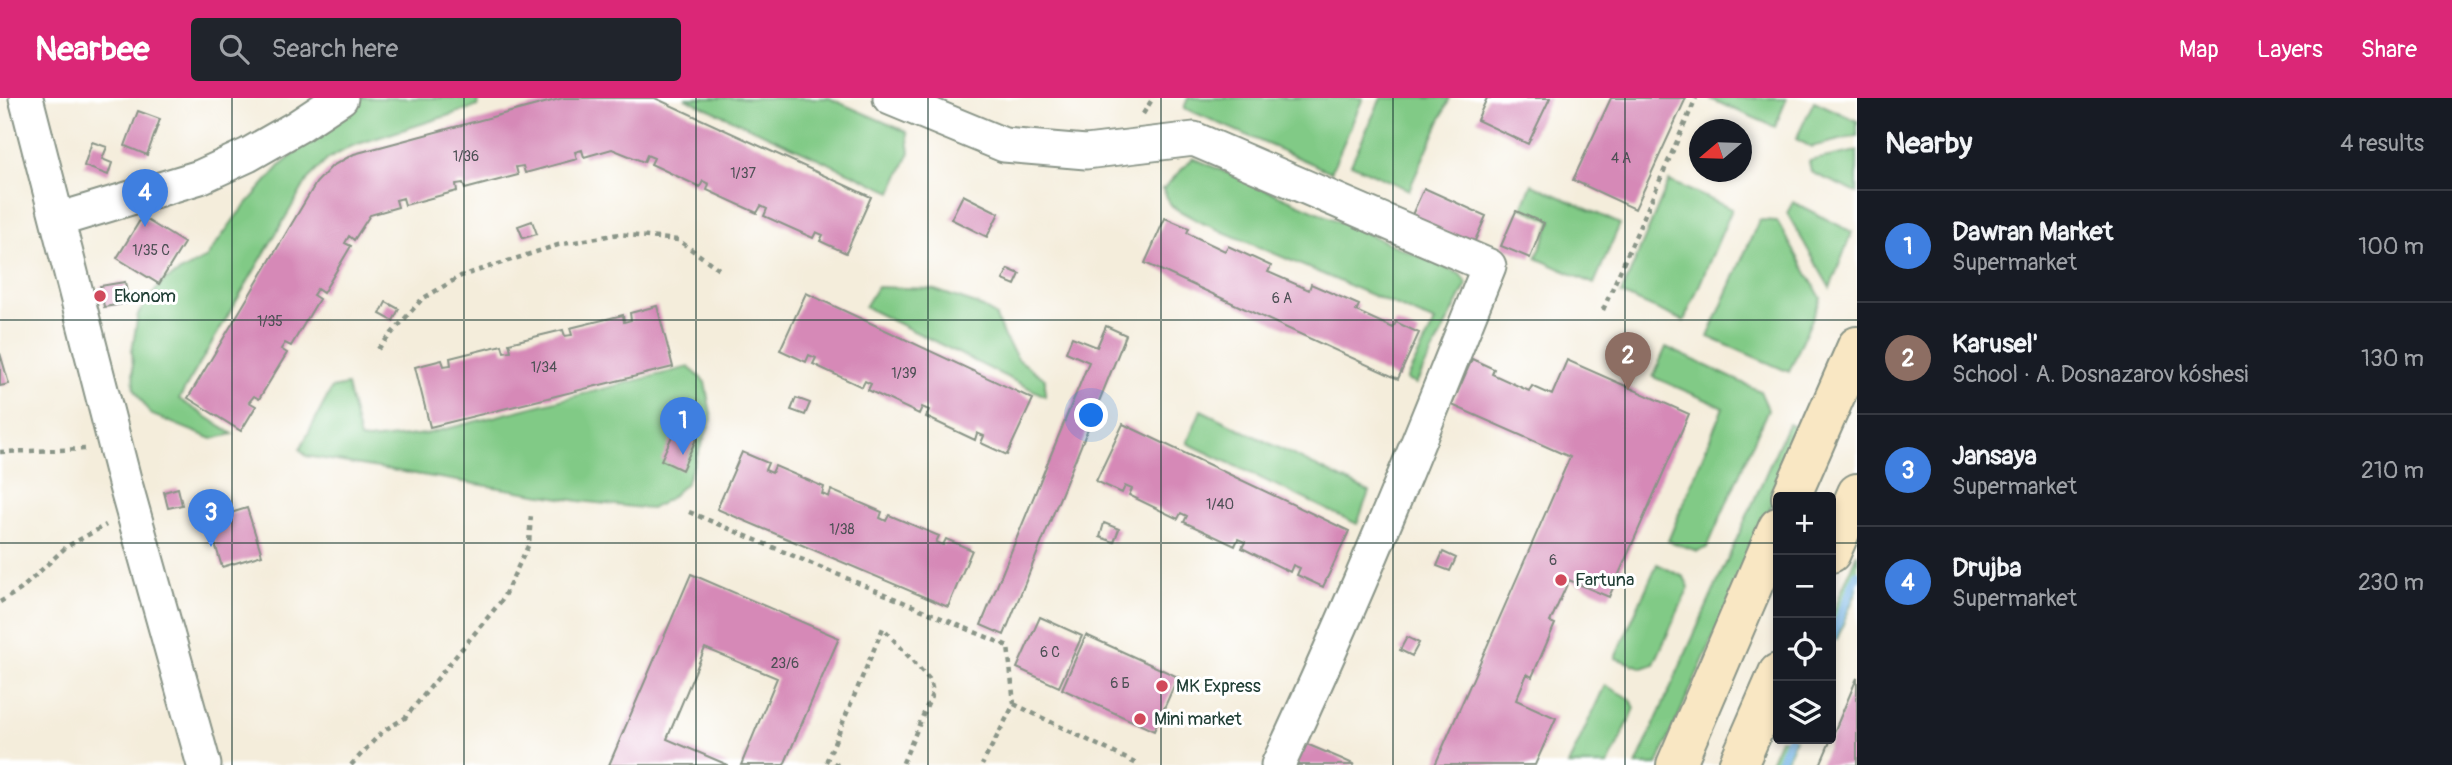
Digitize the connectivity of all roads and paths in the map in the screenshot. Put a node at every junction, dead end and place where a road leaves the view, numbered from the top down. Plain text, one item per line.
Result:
1 (26, 98) edge
2 (341, 98) edge
3 (890, 98) edge
4 (1696, 98) edge
5 (58, 220) junction
6 (719, 269) dead end
7 (1603, 310) dead end
8 (1857, 346) edge
9 (378, 349) dead end
10 (1839, 429) edge
11 (117, 448) junction
12 (0, 452) edge
13 (1795, 492) edge
14 (1857, 493) edge
15 (133, 510) junction
16 (689, 512) dead end
17 (531, 514) dead end
18 (1773, 539) edge
19 (1836, 541) edge
20 (0, 602) edge
21 (1775, 681) edge
22 (1014, 704) junction
23 (204, 765) edge
24 (351, 765) edge
25 (838, 765) edge
26 (902, 765) edge
27 (982, 765) edge
28 (1139, 765) edge
29 (1279, 765) edge
30 (1676, 765) edge
31 (1738, 765) edge

1 - 5 street
2 - 5 street
3 - 29 street
4 - 7 path
5 - 11 street
6 - 9 path
8 - 10 main road
10 - 13 main road
11 - 12 path
11 - 15 street
14 - 19 main road
15 - 20 path
15 - 23 street
16 - 22 path
17 - 24 path
18 - 30 main road
21 - 31 main road
22 - 27 path
22 - 28 path
25 - 26 path

